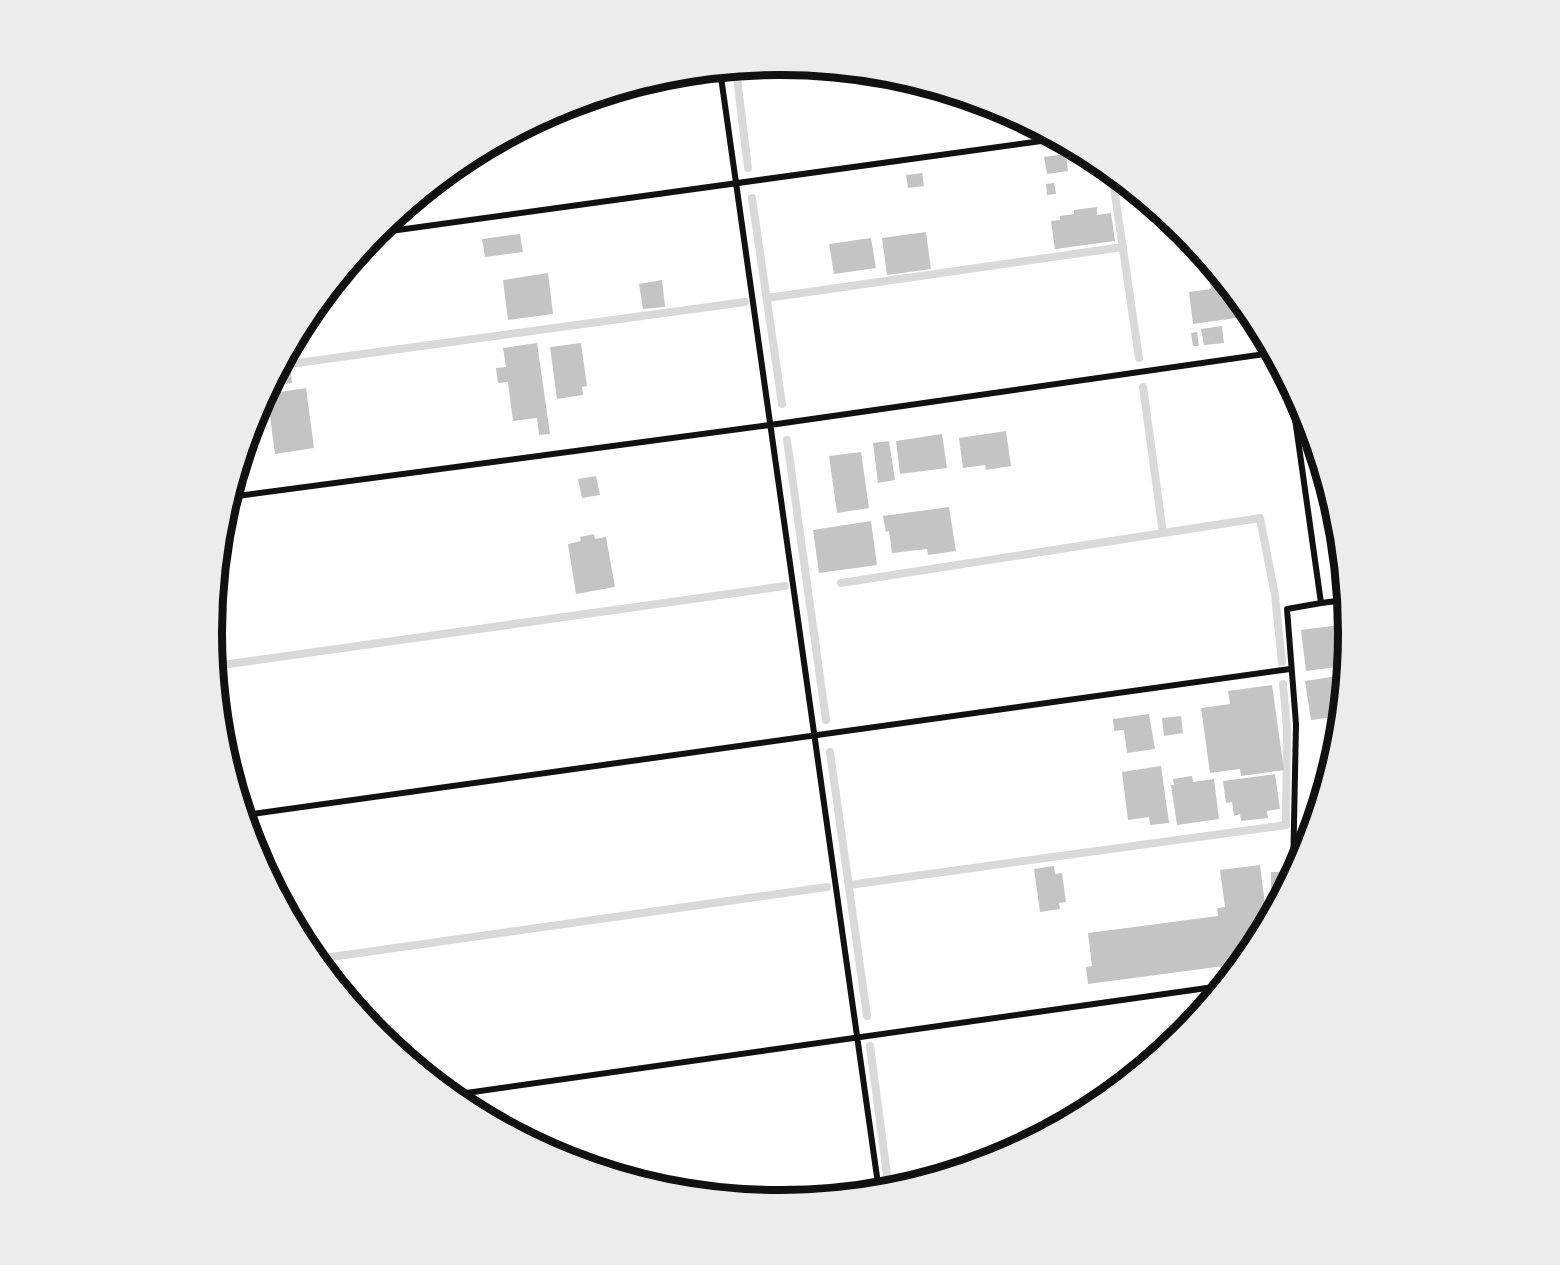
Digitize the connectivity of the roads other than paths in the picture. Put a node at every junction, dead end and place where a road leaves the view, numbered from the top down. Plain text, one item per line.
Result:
1 (721, 78) edge
2 (1043, 141) edge
3 (735, 184) junction
4 (394, 231) edge
5 (1263, 354) edge
6 (1295, 419) edge
7 (770, 425) junction
8 (239, 496) edge
9 (1336, 601) edge
10 (1321, 603) junction
11 (1290, 669) junction
12 (814, 736) junction
13 (253, 814) edge
14 (1293, 849) edge
15 (1209, 988) edge
16 (857, 1038) junction
17 (466, 1093) edge
18 (878, 1181) edge

1 - 3 street
2 - 3 street
3 - 4 street
3 - 7 street
5 - 7 street
6 - 10 street
7 - 8 street
7 - 12 street
9 - 10 street
10 - 11 street
11 - 12 street
11 - 14 street
12 - 13 street
12 - 16 street
15 - 16 street
16 - 17 street
16 - 18 street

